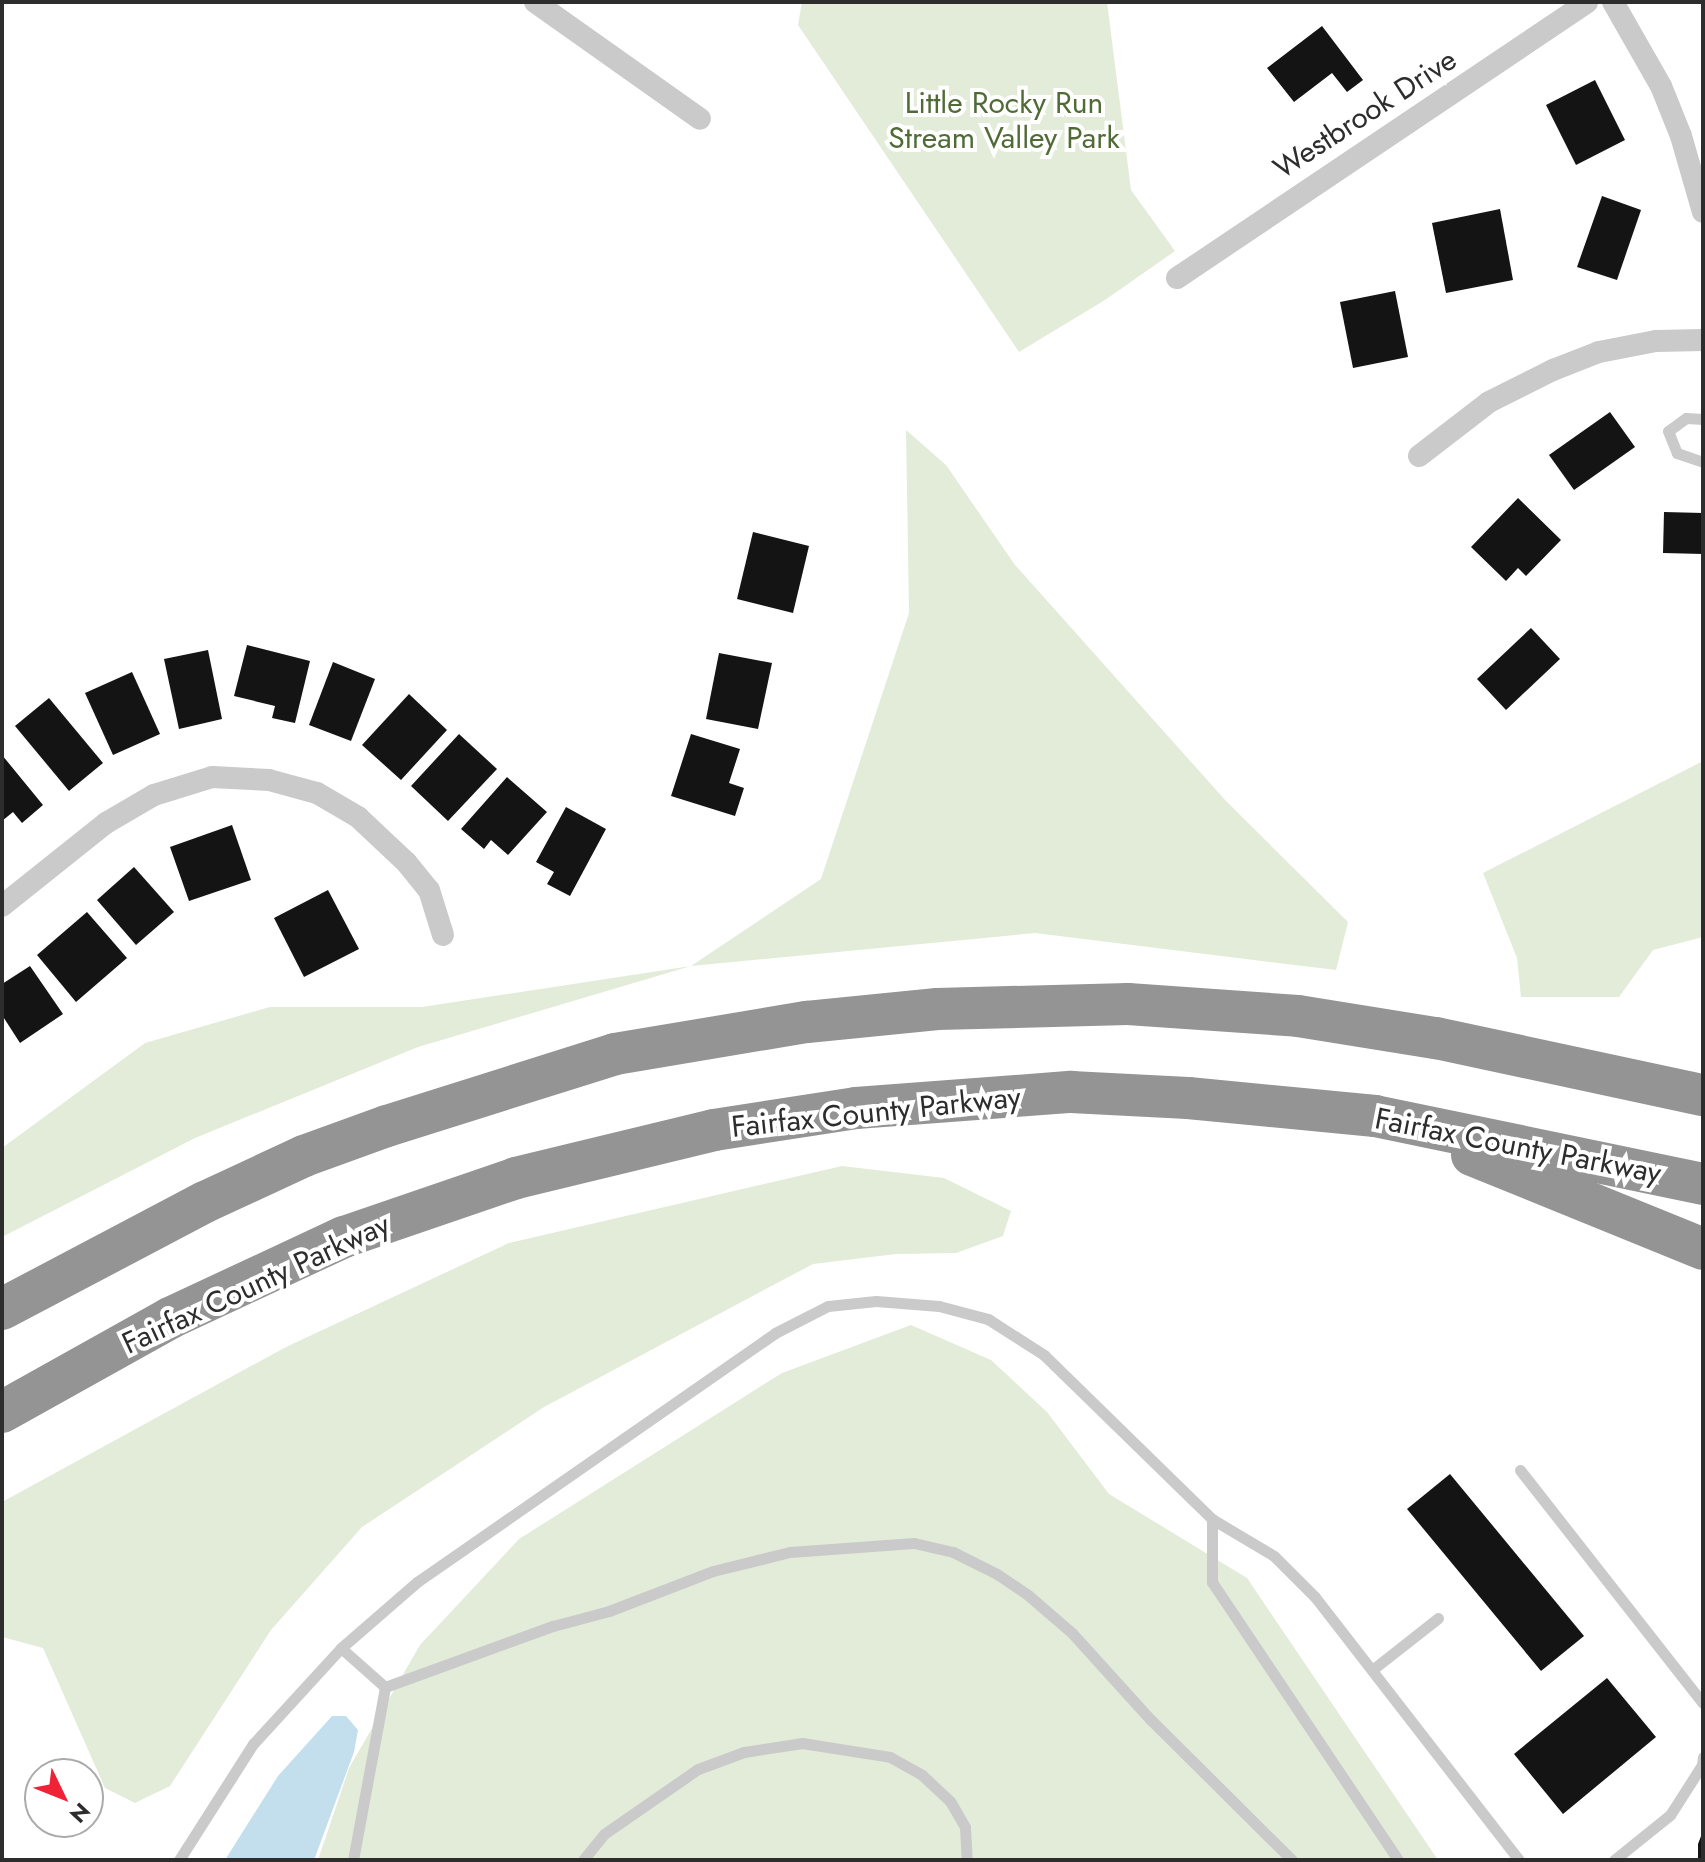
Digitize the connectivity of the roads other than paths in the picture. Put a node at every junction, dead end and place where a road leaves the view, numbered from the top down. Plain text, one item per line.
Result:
1 (535, 2) edge
2 (1587, 2) edge
3 (1613, 2) edge
4 (700, 119) dead end
5 (1703, 212) edge
6 (1177, 278) dead end
7 (1703, 340) edge
8 (1703, 419) edge
9 (1419, 456) dead end
10 (1703, 462) edge
11 (2, 906) edge
12 (443, 935) dead end
13 (1703, 1095) edge
14 (1375, 1116) junction
15 (1703, 1184) edge
16 (1703, 1249) edge
17 (2, 1309) edge
18 (2, 1412) edge
19 (1520, 1470) dead end
20 (1212, 1519) junction
21 (1438, 1618) dead end
22 (341, 1648) junction
23 (1372, 1670) junction
24 (385, 1687) junction
25 (1702, 1703) edge
26 (1703, 1716) edge
27 (1703, 1757) edge
28 (179, 1860) edge
29 (353, 1860) edge
30 (583, 1860) edge
31 (967, 1860) edge
32 (1292, 1860) edge
33 (1398, 1860) edge
34 (1519, 1860) edge
35 (1614, 1860) edge

1 - 4 street
2 - 6 street, Westbrook Drive
3 - 5 street
7 - 9 street
8 - 10 lane
11 - 12 street
13 - 17 highway
14 - 15 highway, Fairfax County Parkway
14 - 16 highway
14 - 18 highway, Fairfax County Parkway
19 - 25 lane
20 - 22 lane
20 - 23 lane
20 - 33 lane
21 - 23 lane
22 - 24 lane
22 - 28 lane
23 - 34 lane
24 - 29 lane
24 - 32 lane
25 - 26 lane
27 - 35 lane
30 - 31 lane

